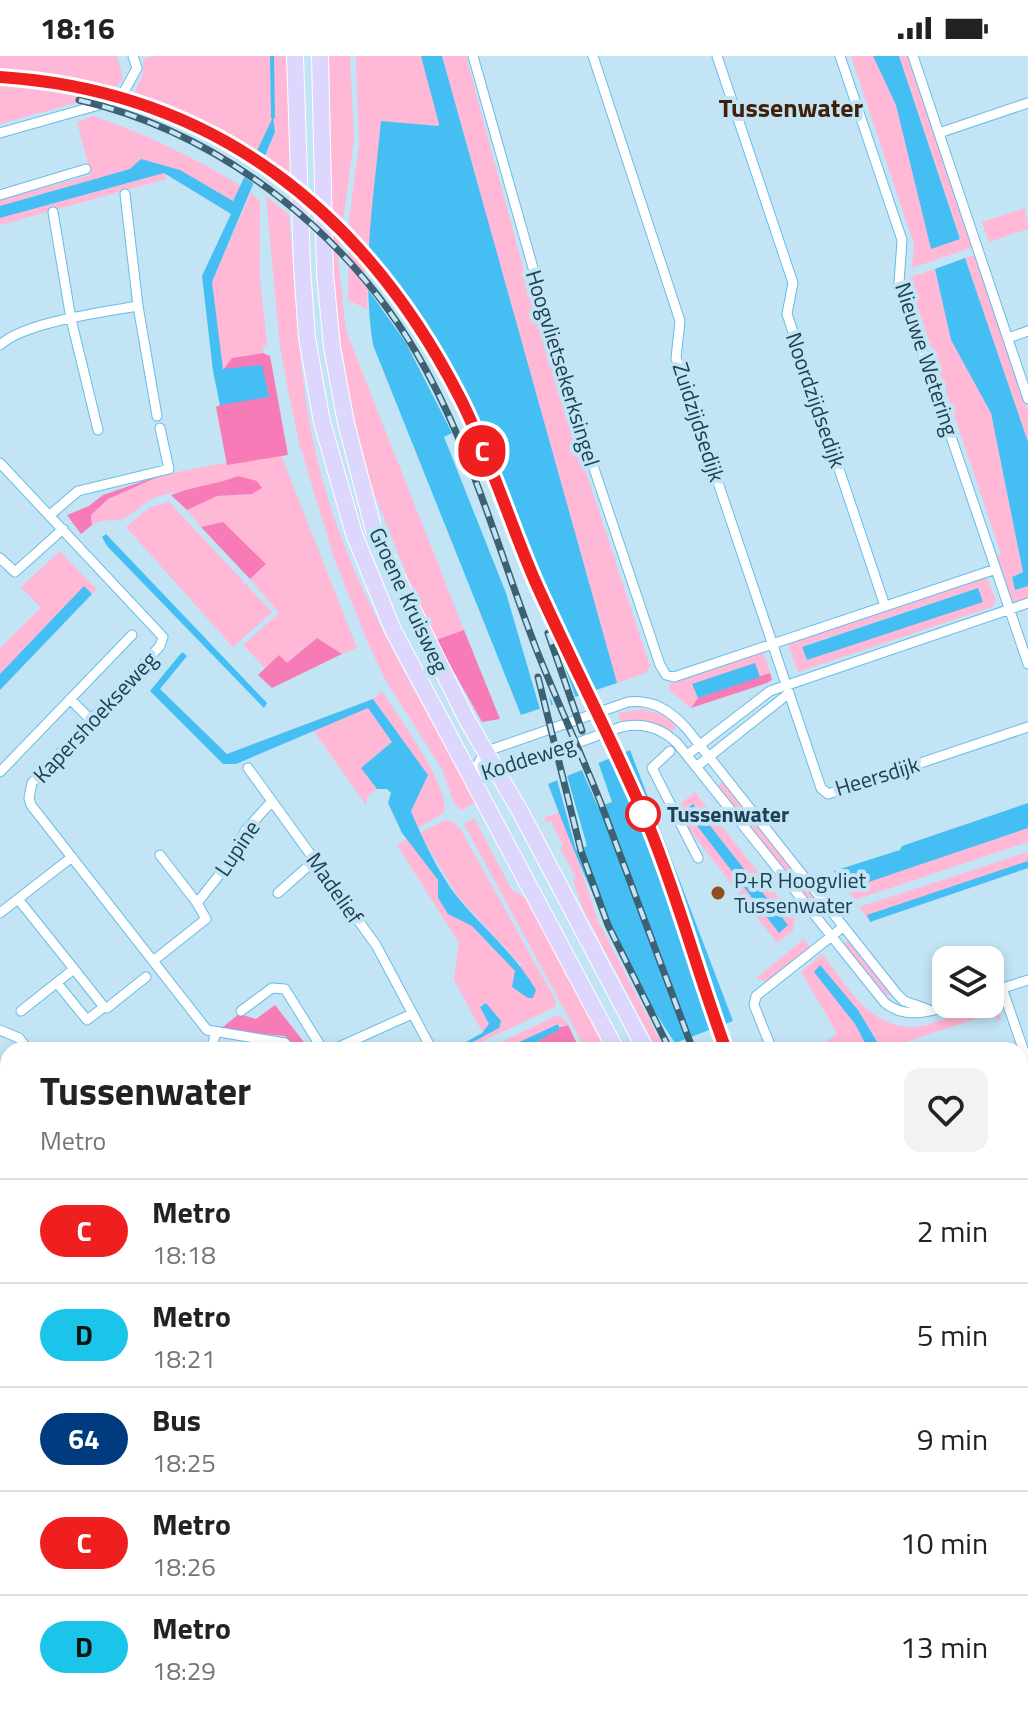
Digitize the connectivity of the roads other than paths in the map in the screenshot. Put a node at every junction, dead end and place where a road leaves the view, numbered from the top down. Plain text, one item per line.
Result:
1 (133, 56) edge
2 (295, 56) edge
3 (320, 56) edge
4 (473, 56) edge
5 (593, 56) edge
6 (717, 56) edge
7 (840, 56) edge
8 (913, 56) edge
9 (1028, 103) edge
10 (0, 133) edge
11 (939, 133) junction
12 (86, 169) dead end
13 (125, 194) dead end
14 (0, 195) edge
15 (53, 212) dead end
16 (138, 306) junction
17 (71, 319) junction
18 (1028, 331) edge
19 (1008, 338) junction
20 (0, 345) edge
21 (1028, 399) edge
22 (157, 416) dead end
23 (160, 428) dead end
24 (98, 430) dead end
25 (0, 463) edge
26 (50, 515) junction
27 (63, 529) junction
28 (0, 558) edge
29 (996, 569) junction
30 (1028, 603) edge
31 (885, 606) junction
32 (1009, 610) junction
33 (132, 635) dead end
34 (774, 644) junction
35 (1028, 664) edge
36 (787, 690) junction
37 (70, 699) junction
38 (90, 719) junction
39 (1028, 727) edge
40 (700, 746) junction
41 (670, 751) dead end
42 (485, 752) junction
43 (687, 755) junction
44 (709, 757) junction
45 (696, 767) junction
46 (248, 768) dead end
47 (0, 772) edge
48 (497, 772) junction
49 (470, 777) junction
50 (272, 801) junction
51 (160, 855) dead end
52 (72, 857) junction
53 (698, 858) dead end
54 (315, 860) junction
55 (278, 893) dead end
56 (18, 899) junction
57 (197, 903) junction
58 (0, 913) edge
59 (843, 927) junction
60 (830, 936) junction
61 (153, 961) junction
62 (74, 969) junction
63 (146, 977) dead end
64 (1028, 980) edge
65 (57, 983) junction
66 (1004, 987) edge
67 (1004, 994) edge
68 (104, 1007) junction
69 (930, 1010) joint
70 (21, 1011) dead end
71 (241, 1011) dead end
72 (412, 1014) junction
73 (1, 1031) edge
74 (216, 1032) junction
75 (22, 1042) edge
76 (213, 1042) edge
77 (279, 1042) edge
78 (318, 1042) edge
79 (350, 1042) edge
80 (428, 1042) edge
81 (612, 1042) edge
82 (642, 1042) edge
83 (769, 1042) edge
84 (1021, 1042) edge

1 - 10 street
2 - 49 main road, Groene Kruisweg
3 - 42 main road, Groene Kruisweg
4 - 34 street, Hoogvlietsekerksingel
5 - 34 street, Zuidzijdsedijk
6 - 31 street, Noordzijdsedijk
7 - 29 street, Nieuwe Wetering
8 - 11 street
9 - 11 street
11 - 19 street
12 - 14 street
13 - 16 street
15 - 17 street
16 - 17 street
16 - 22 street
17 - 20 street
17 - 24 street
18 - 19 street
19 - 21 street
23 - 26 street
25 - 26 street, Kapershoekseweg
26 - 27 street, Kapershoekseweg
27 - 28 street
27 - 38 street, Kapershoekseweg
29 - 31 street
29 - 32 street, Nieuwe Wetering
30 - 32 street
31 - 34 street
32 - 35 street, Nieuwe Wetering
32 - 36 street
33 - 37 street
34 - 36 street, Zuidzijdsedijk
36 - 39 street, Heersdijk
36 - 40 street
36 - 44 street
37 - 38 street
37 - 47 street
38 - 52 street, Kapershoekseweg
40 - 42 street, Koddeweg
40 - 43 street
40 - 44 street, Koddeweg
41 - 53 street
42 - 48 main road, Groene Kruisweg
42 - 49 street, Koddeweg
43 - 45 street, Koddeweg
43 - 48 street, Koddeweg
44 - 45 street
44 - 59 street, Koddeweg
45 - 60 street, Koddeweg
46 - 50 street, Madelief
48 - 49 street, Koddeweg
48 - 82 main road, Groene Kruisweg
49 - 81 main road, Groene Kruisweg
50 - 54 street, Madelief
50 - 57 street, Lupine
51 - 57 street
52 - 56 street
52 - 61 street, Kapershoekseweg
54 - 55 street
54 - 72 street, Madelief
56 - 58 street
56 - 62 street
57 - 61 street, Lupine
59 - 60 street
59 - 69 street, Koddeweg
60 - 69 street, Koddeweg
60 - 83 street
61 - 74 street, Kapershoekseweg
62 - 65 street
62 - 68 street
63 - 68 street
64 - 66 street
65 - 68 street
65 - 70 street
67 - 84 street
71 - 78 street
72 - 79 street
72 - 80 street, Madelief
73 - 75 street
74 - 76 street
74 - 77 street

